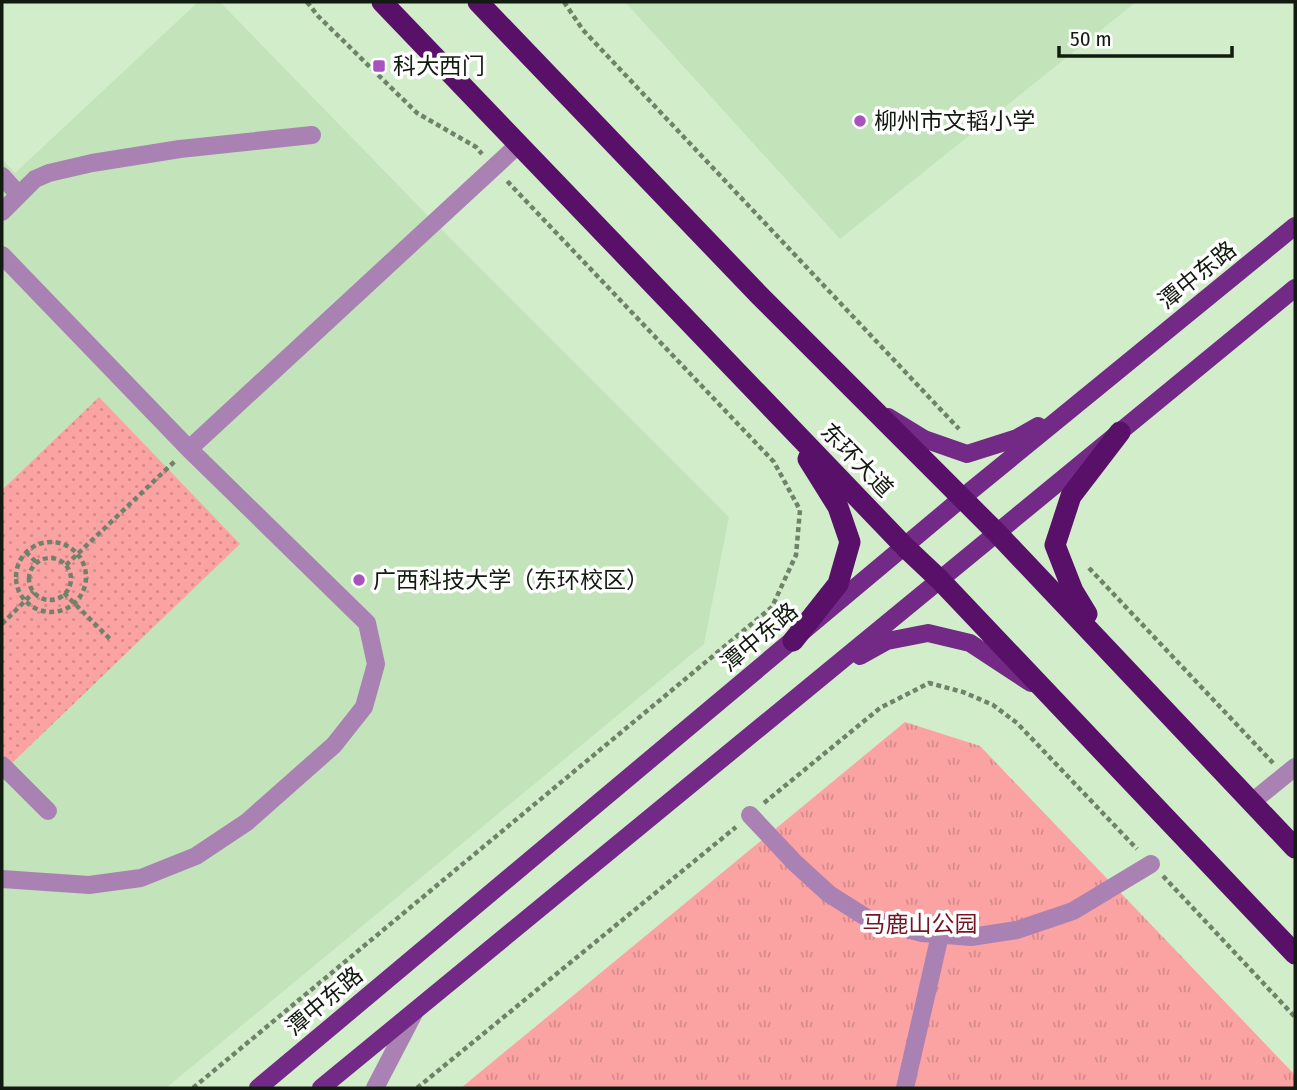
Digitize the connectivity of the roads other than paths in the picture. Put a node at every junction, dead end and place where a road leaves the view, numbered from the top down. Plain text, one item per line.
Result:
1 (382, 2) edge
2 (478, 2) edge
3 (312, 135) dead end
4 (518, 145) junction
5 (2, 176) edge
6 (19, 195) junction
7 (2, 212) edge
8 (1295, 226) edge
9 (2, 255) edge
10 (1295, 288) edge
11 (1083, 399) junction
12 (868, 404) junction
13 (785, 422) junction
14 (1119, 432) junction
15 (189, 449) junction
16 (962, 498) junction
17 (997, 533) junction
18 (905, 547) junction
19 (940, 580) junction
20 (793, 641) junction
21 (1115, 657) junction
22 (820, 678) junction
23 (1049, 696) junction
24 (2, 765) edge
25 (1290, 771) edge
26 (1252, 802) junction
27 (48, 811) dead end
28 (750, 815) road end
29 (1295, 848) edge
30 (1151, 864) road end
31 (2, 879) edge
32 (940, 934) junction
33 (1295, 954) edge
34 (414, 1013) junction
35 (258, 1088) edge
36 (321, 1088) edge
37 (375, 1088) edge
38 (905, 1088) edge

1 - 4 highway, 东环大道
2 - 12 highway, 东环大道
3 - 6 lane
4 - 13 highway, 东环大道
4 - 15 lane
5 - 6 lane
6 - 7 lane
8 - 11 main road, 潭中东路
9 - 15 lane
10 - 14 main road
11 - 12 main road
11 - 16 main road, 潭中东路
12 - 16 highway, 东环大道
13 - 18 highway, 东环大道
13 - 20 highway
14 - 17 main road
14 - 21 highway
15 - 31 lane
16 - 17 highway, 东环大道
16 - 18 main road, 潭中东路
17 - 19 main road
17 - 21 highway, 东环大道
18 - 19 highway, 东环大道
18 - 20 main road, 潭中东路
19 - 22 main road
19 - 23 highway, 东环大道
20 - 35 main road, 潭中东路
21 - 26 highway, 东环大道
22 - 23 main road
22 - 34 main road
23 - 33 highway, 东环大道
24 - 27 lane
25 - 26 lane
26 - 29 highway, 东环大道
28 - 32 lane
30 - 32 lane
32 - 38 lane
34 - 36 main road
34 - 37 lane

